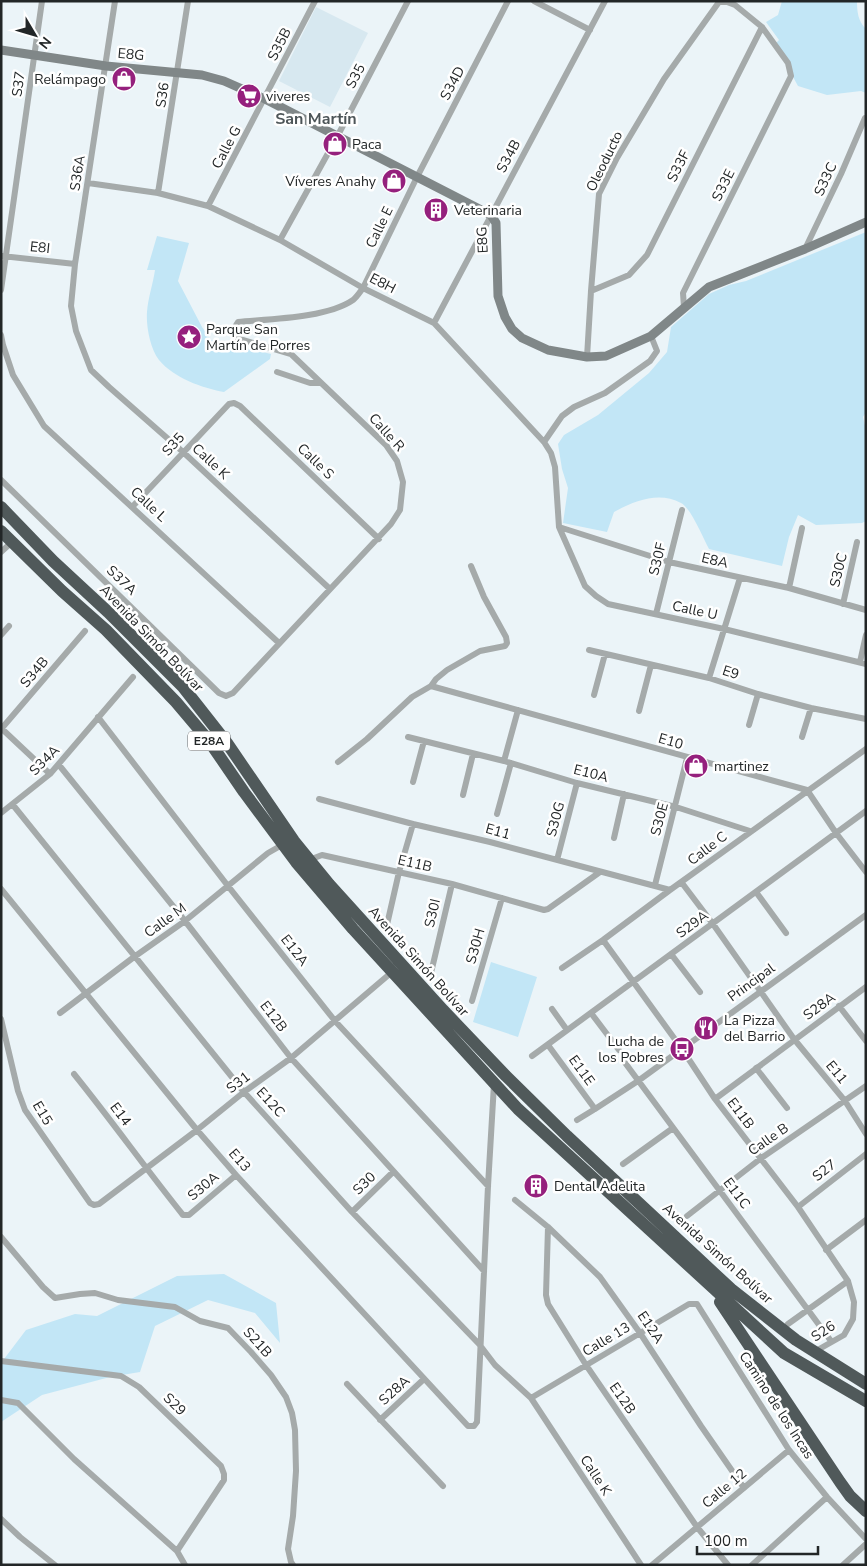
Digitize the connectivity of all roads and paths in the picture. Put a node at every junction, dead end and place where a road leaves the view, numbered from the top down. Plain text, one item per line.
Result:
1 (42, 1) edge
2 (115, 1) edge
3 (188, 1) edge
4 (315, 1) edge
5 (408, 1) edge
6 (508, 1) edge
7 (534, 1) edge
8 (605, 1) edge
9 (719, 2) edge
10 (762, 27) junction
11 (590, 30) junction
12 (1, 50) edge
13 (34, 56) junction
14 (106, 66) junction
15 (178, 73) junction
16 (265, 99) junction
17 (864, 118) dead end
18 (338, 137) junction
19 (417, 177) junction
20 (88, 183) junction
21 (158, 193) junction
22 (208, 206) junction
23 (491, 215) junction
24 (866, 222) edge
25 (280, 240) junction
26 (805, 249) junction
27 (3, 256) edge
28 (75, 264) junction
29 (364, 288) junction
30 (1, 290) edge
31 (591, 291) junction
32 (684, 306) junction
33 (434, 323) junction
34 (1, 335) edge
35 (651, 336) junction
36 (82, 348) joint
37 (587, 357) junction
38 (277, 372) dead end
39 (321, 383) junction
40 (234, 403) joint
41 (544, 442) junction
42 (184, 452) junction
43 (1, 480) edge
44 (132, 506) junction
45 (1, 508) edge
46 (682, 510) dead end
47 (560, 528) junction
48 (802, 528) dead end
49 (1, 531) edge
50 (379, 539) junction
51 (12, 542) junction
52 (857, 542) dead end
53 (1, 552) edge
54 (669, 562) junction
55 (471, 566) dead end
56 (740, 578) junction
57 (789, 588) junction
58 (330, 589) junction
59 (843, 604) junction
60 (866, 610) edge
61 (656, 614) junction
62 (9, 626) dead end
63 (724, 628) junction
64 (85, 631) dead end
65 (866, 634) edge
66 (1, 635) edge
67 (279, 643) junction
68 (589, 650) dead end
69 (605, 654) junction
70 (863, 663) edge
71 (651, 665) junction
72 (133, 678) dead end
73 (709, 678) junction
74 (431, 686) junction
75 (758, 694) junction
76 (594, 695) dead end
77 (226, 696) joint
78 (811, 708) junction
79 (518, 710) junction
80 (639, 711) dead end
81 (98, 717) junction
82 (866, 719) edge
83 (749, 725) dead end
84 (2, 728) edge
85 (408, 737) dead end
86 (802, 737) dead end
87 (424, 742) junction
88 (866, 749) edge
89 (473, 754) junction
90 (687, 758) junction
91 (338, 762) dead end
92 (507, 762) junction
93 (59, 765) junction
94 (50, 774) junction
95 (413, 782) dead end
96 (577, 783) junction
97 (807, 790) junction
98 (624, 794) junction
99 (463, 795) dead end
100 (319, 799) dead end
101 (13, 805) junction
102 (676, 807) junction
103 (866, 811) edge
104 (1, 813) edge
105 (497, 814) dead end
106 (413, 824) junction
107 (750, 831) junction
108 (836, 833) junction
109 (614, 838) dead end
110 (282, 845) junction
111 (309, 860) junction
112 (557, 860) junction
113 (399, 872) junction
114 (600, 872) junction
115 (866, 872) edge
116 (682, 882) junction
117 (452, 884) junction
118 (655, 885) junction
119 (228, 886) junction
120 (1, 889) edge
121 (670, 890) junction
122 (756, 892) junction
123 (502, 898) junction
124 (866, 915) edge
125 (185, 921) junction
126 (713, 924) junction
127 (386, 929) dead end
128 (786, 933) dead end
129 (603, 940) junction
130 (671, 954) junction
131 (134, 957) junction
132 (562, 968) dead end
133 (392, 972) junction
134 (430, 977) dead end
135 (632, 982) junction
136 (866, 987) edge
137 (761, 991) junction
138 (700, 992) dead end
139 (86, 994) junction
140 (472, 1001) dead end
141 (839, 1006) junction
142 (552, 1009) dead end
143 (60, 1013) dead end
144 (591, 1013) junction
145 (1, 1019) edge
146 (334, 1021) junction
147 (567, 1030) junction
148 (794, 1039) junction
149 (866, 1041) edge
150 (548, 1045) junction
151 (682, 1049) junction
152 (619, 1050) dead end
153 (532, 1056) dead end
154 (291, 1058) junction
155 (623, 1060) dead end
156 (756, 1068) junction
157 (74, 1074) dead end
158 (638, 1080) junction
159 (494, 1083) junction
160 (866, 1086) edge
161 (244, 1092) junction
162 (715, 1099) junction
163 (845, 1101) junction
164 (787, 1108) dead end
165 (596, 1109) junction
166 (577, 1120) dead end
167 (673, 1128) junction
168 (197, 1130) junction
169 (866, 1134) edge
170 (866, 1154) edge
171 (760, 1159) junction
172 (623, 1164) dead end
173 (146, 1169) junction
174 (394, 1172) junction
175 (236, 1175) junction
176 (488, 1186) junction
177 (720, 1191) junction
178 (515, 1200) dead end
179 (94, 1205) joint
180 (798, 1207) junction
181 (352, 1212) junction
182 (186, 1216) joint
183 (687, 1216) dead end
184 (866, 1220) edge
185 (548, 1227) junction
186 (1, 1238) edge
187 (826, 1250) junction
188 (484, 1271) junction
189 (848, 1281) junction
190 (709, 1286) junction
191 (694, 1302) joint
192 (854, 1302) joint
193 (808, 1310) junction
194 (788, 1324) dead end
195 (640, 1333) junction
196 (831, 1341) junction
197 (479, 1344) junction
198 (817, 1354) junction
199 (4, 1361) edge
200 (586, 1365) junction
201 (424, 1379) junction
202 (347, 1384) dead end
203 (866, 1384) edge
204 (531, 1398) junction
205 (1, 1400) edge
206 (866, 1401) edge
207 (380, 1420) junction
208 (789, 1450) junction
209 (443, 1486) dead end
210 (744, 1488) junction
211 (827, 1497) junction
212 (866, 1511) edge
213 (1, 1519) edge
214 (697, 1527) junction
215 (866, 1539) edge
216 (866, 1544) edge
217 (177, 1551) junction
218 (55, 1565) edge
219 (184, 1565) edge
220 (293, 1565) edge
221 (641, 1565) edge
222 (652, 1565) edge
223 (728, 1565) edge
224 (752, 1565) edge
225 (843, 1565) edge

1 - 13 street, S37
2 - 14 street, S36A
3 - 15 street, S36
4 - 16 street, S35B
5 - 18 street, S35
6 - 19 street, S34D
7 - 11 street
8 - 11 street, S34B
9 - 10 street
9 - 31 street, Oleoducto
10 - 31 street, S33F
10 - 32 street, S33E
11 - 23 street, S34B
12 - 13 street, E8G
13 - 14 street, E8G
13 - 27 street, S37
14 - 15 street, E8G
14 - 20 street, S36A
15 - 16 street, E8G
15 - 21 street, S36
16 - 18 street, E8G
16 - 22 street, Calle G
17 - 26 street, S33C
18 - 19 street, E8G
18 - 25 street, S35
19 - 23 street, E8G
19 - 29 street, Calle E
20 - 21 street, E8H
20 - 28 street, S36A
21 - 22 street, E8H
22 - 25 street, E8H
23 - 33 street, S34B
23 - 37 street, E8G
24 - 26 street, E8G
25 - 29 street, E8H
26 - 32 street, E8G
27 - 28 street, E8I
27 - 30 street, S37
28 - 36 street, S36A
29 - 33 street, E8H
29 - 39 street, Calle R
31 - 37 street, Oleoducto
32 - 35 street, E8G
33 - 41 street, E8H
34 - 44 street, Calle L
35 - 37 street, E8G
35 - 41 street
36 - 42 street, Calle K
38 - 39 street
39 - 50 street, Calle R
40 - 42 street, S35
40 - 50 street, Calle S
41 - 47 street, E8H
42 - 44 street, S35
42 - 58 street, Calle K
43 - 77 street, S37A
44 - 67 street, Calle L
45 - 111 highway, Avenida Simón Bolívar / E28A
46 - 54 street, S30F
47 - 54 street, E8A
47 - 61 street, Calle U
48 - 57 street
49 - 51 highway, Avenida Simón Bolívar / E28A
50 - 58 street, Calle R
51 - 53 street
51 - 110 highway, Avenida Simón Bolívar / E28A
52 - 59 street, S30C
54 - 56 street, E8A
54 - 61 street, S30F
55 - 74 street
56 - 57 street, E8A
56 - 63 street
57 - 59 street, E8A
58 - 67 street, Calle R
59 - 60 street, E8A
61 - 63 street, Calle U
62 - 66 street
63 - 70 street, Calle U
63 - 73 street
64 - 84 street, S34B
65 - 70 street
67 - 77 street, Calle R
68 - 69 street, E9
69 - 71 street, E9
69 - 76 street
71 - 73 street, E9
71 - 80 street
72 - 81 street, S34A
73 - 75 street, E9
74 - 79 street, E10
74 - 91 street
75 - 78 street, E9
75 - 83 street
78 - 82 street, E9
78 - 86 street
79 - 90 street, E10
79 - 92 street
81 - 93 street, S34A
81 - 119 street, E12A
84 - 94 street
85 - 87 street, E10A
87 - 89 street, E10A
87 - 95 street
88 - 97 street, Calle C
89 - 92 street, E10A
89 - 99 street
90 - 97 street, E10
90 - 102 street, S30E
92 - 96 street, E10A
92 - 105 street
93 - 94 street, S34A
93 - 125 street, E12B
94 - 101 street, S34A
96 - 98 street, E10A
96 - 112 street, S30G
97 - 107 street, Calle C
97 - 108 street
98 - 102 street, E10A
98 - 109 street
100 - 106 street, E11
101 - 104 street, S34A
101 - 131 street, E12C
102 - 107 street, E10A
102 - 118 street, S30E
103 - 108 street, S29A
106 - 112 street, E11
106 - 113 street
107 - 116 street, Calle C
108 - 115 street
108 - 122 street, S29A
110 - 119 street, Calle M
110 - 133 highway, Avenida Simón Bolívar / E28A
111 - 113 street, E11B
111 - 198 highway, Avenida Simón Bolívar
112 - 114 street, E11
113 - 117 street, E11B
113 - 127 street
114 - 118 street, E11
114 - 123 street, E11B
116 - 121 street, Calle C
116 - 126 street, E11
117 - 123 street, E11B
117 - 134 street, S30I
118 - 121 street, E11
119 - 125 street, Calle M
119 - 146 street, E12A
120 - 139 street, E13
121 - 129 street, Calle C
122 - 126 street, S29A
122 - 128 street
123 - 140 street, S30H
124 - 137 street, Principal
125 - 131 street, Calle M
125 - 154 street, E12B
126 - 130 street, S29A
126 - 137 street, E11
129 - 132 street, Calle C
129 - 135 street, E11B
130 - 135 street, S29A
130 - 138 street
131 - 139 street, Calle M
131 - 161 street, E12C
133 - 146 street, S31
133 - 159 highway, Avenida Simón Bolívar
135 - 144 street, S29A
135 - 151 street, E11B
136 - 141 street, S28A
137 - 148 street, E11
137 - 151 street, Principal
139 - 143 street, Calle M
139 - 168 street, E13
141 - 148 street, S28A
141 - 149 street
142 - 147 street
144 - 147 street, S29A
144 - 152 street
145 - 179 street, E15
146 - 154 street, S31
146 - 176 street, E12A
147 - 150 street, S29A
148 - 156 street, S28A
148 - 163 street, E11
150 - 153 street, S29A
150 - 165 street, E11E
151 - 158 street, Principal
151 - 162 street, E11B
154 - 161 street, S31
154 - 174 street, E12B
155 - 158 street, E11C
156 - 162 street, S28A
156 - 164 street
157 - 173 street, E14
158 - 165 street, Principal
158 - 167 street, E11C
159 - 176 street
159 - 190 highway, Avenida Simón Bolívar
160 - 163 street, Calle B
161 - 168 street, S31
161 - 181 street, E12C
162 - 171 street, E11B
163 - 169 street, E11
163 - 171 street, Calle B
165 - 166 street, Principal
167 - 172 street
167 - 177 street, E11C
168 - 173 street, S31
168 - 175 street, E13
170 - 180 street, S27
171 - 177 street, Calle B
171 - 180 street, E11B
173 - 179 street, S31
173 - 182 street, E14
174 - 181 street, S30
174 - 188 street, E12B
175 - 182 street, S30A
175 - 201 street, E13
176 - 188 street
177 - 183 street, Calle B
177 - 193 street, E11C
178 - 185 street, E12A
180 - 187 street, E11B
181 - 197 street, E12C
184 - 187 street
185 - 195 street, E12A
185 - 200 street, E12B
186 - 220 street, S21B
187 - 189 street, E11B
188 - 197 street
189 - 192 street, E11B
189 - 193 street
190 - 206 highway, Avenida Simón Bolívar
190 - 212 highway
191 - 195 street, Calle 13
191 - 208 street, Camino de los Incas
192 - 196 street, S26
193 - 194 street
193 - 196 street, E11C
195 - 200 street, Calle 13
195 - 210 street, E12A
196 - 198 street, S26
197 - 201 street, E13
197 - 204 street, E12C
198 - 203 highway, Avenida Simón Bolívar
199 - 217 street, S29
200 - 204 street, Calle 13
200 - 214 street, E12B
201 - 207 street, S28A
202 - 207 street
204 - 221 street, Calle K
205 - 217 street
207 - 209 street
208 - 210 street, Calle 12
208 - 211 street, Camino de los Incas
210 - 214 street, Calle 12
211 - 215 street, Camino de los Incas
211 - 224 street
213 - 218 street
214 - 222 street, Calle 12
214 - 223 street, E12B
216 - 225 street
217 - 219 street

